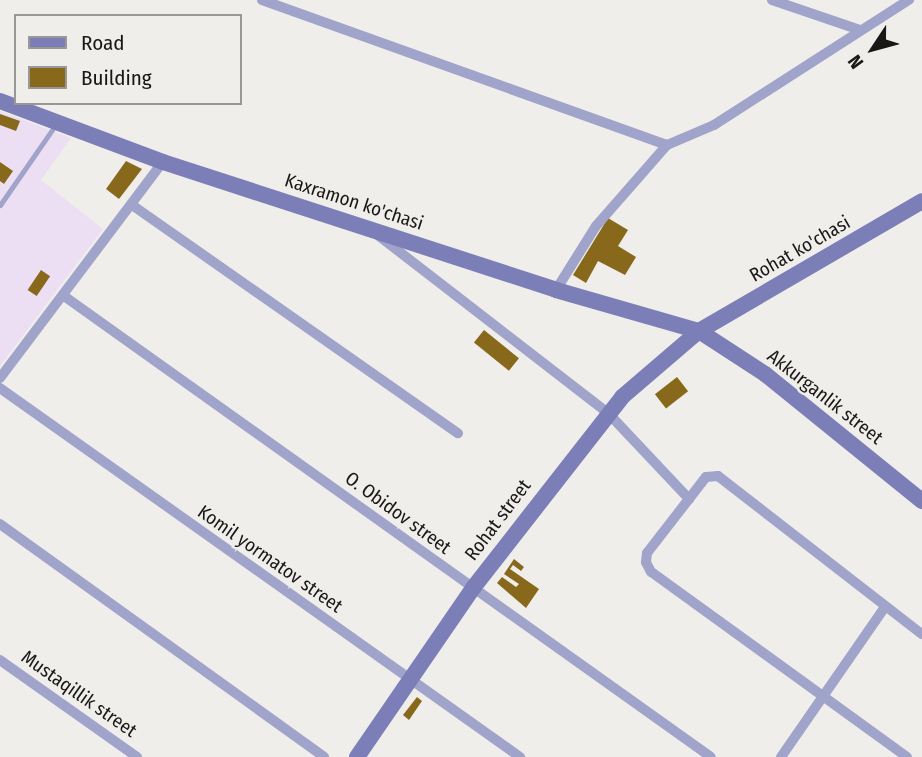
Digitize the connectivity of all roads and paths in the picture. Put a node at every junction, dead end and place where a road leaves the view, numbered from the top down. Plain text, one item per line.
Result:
1 (262, 0) edge
2 (772, 0) edge
3 (909, 0) edge
4 (859, 30) junction
5 (0, 102) edge
6 (56, 124) junction
7 (667, 145) junction
8 (163, 162) junction
9 (922, 201) edge
10 (0, 205) edge
11 (132, 205) junction
12 (371, 230) junction
13 (556, 290) junction
14 (64, 296) junction
15 (699, 331) junction
16 (0, 379) edge
17 (0, 388) edge
18 (609, 414) junction
19 (458, 433) dead end
20 (690, 499) junction
21 (922, 501) edge
22 (0, 524) edge
23 (473, 588) junction
24 (885, 607) junction
25 (922, 634) edge
26 (0, 660) edge
27 (412, 681) junction
28 (823, 696) junction
29 (137, 757) edge
30 (324, 757) edge
31 (357, 757) edge
32 (520, 757) edge
33 (711, 757) edge
34 (781, 757) edge
35 (907, 757) edge

1 - 7 street
2 - 4 street
3 - 4 street
4 - 7 street
5 - 6 street, Kaxramon ko'chasi
6 - 8 street, Kaxramon ko'chasi
6 - 10 lane
7 - 13 street
8 - 11 street
8 - 12 street, Kaxramon ko'chasi
9 - 15 street, Rohat ko'chasi
11 - 14 street
11 - 19 street
12 - 13 street, Kaxramon ko'chasi
12 - 18 street
13 - 15 street, Kaxramon ko'chasi
14 - 16 street
14 - 23 street, O. Obidov street
15 - 18 street, Rohat street
15 - 21 street, Akkurganlik street
17 - 27 street, Komil yormatov street
18 - 20 street
18 - 23 street, Rohat street
20 - 24 street
20 - 28 street
22 - 30 street
23 - 27 street, Rohat street
23 - 33 street, O. Obidov street
24 - 25 street
24 - 28 street
26 - 29 street, Mustaqillik street
27 - 31 street, Rohat street
27 - 32 street, Komil yormatov street
28 - 34 street
28 - 35 street

